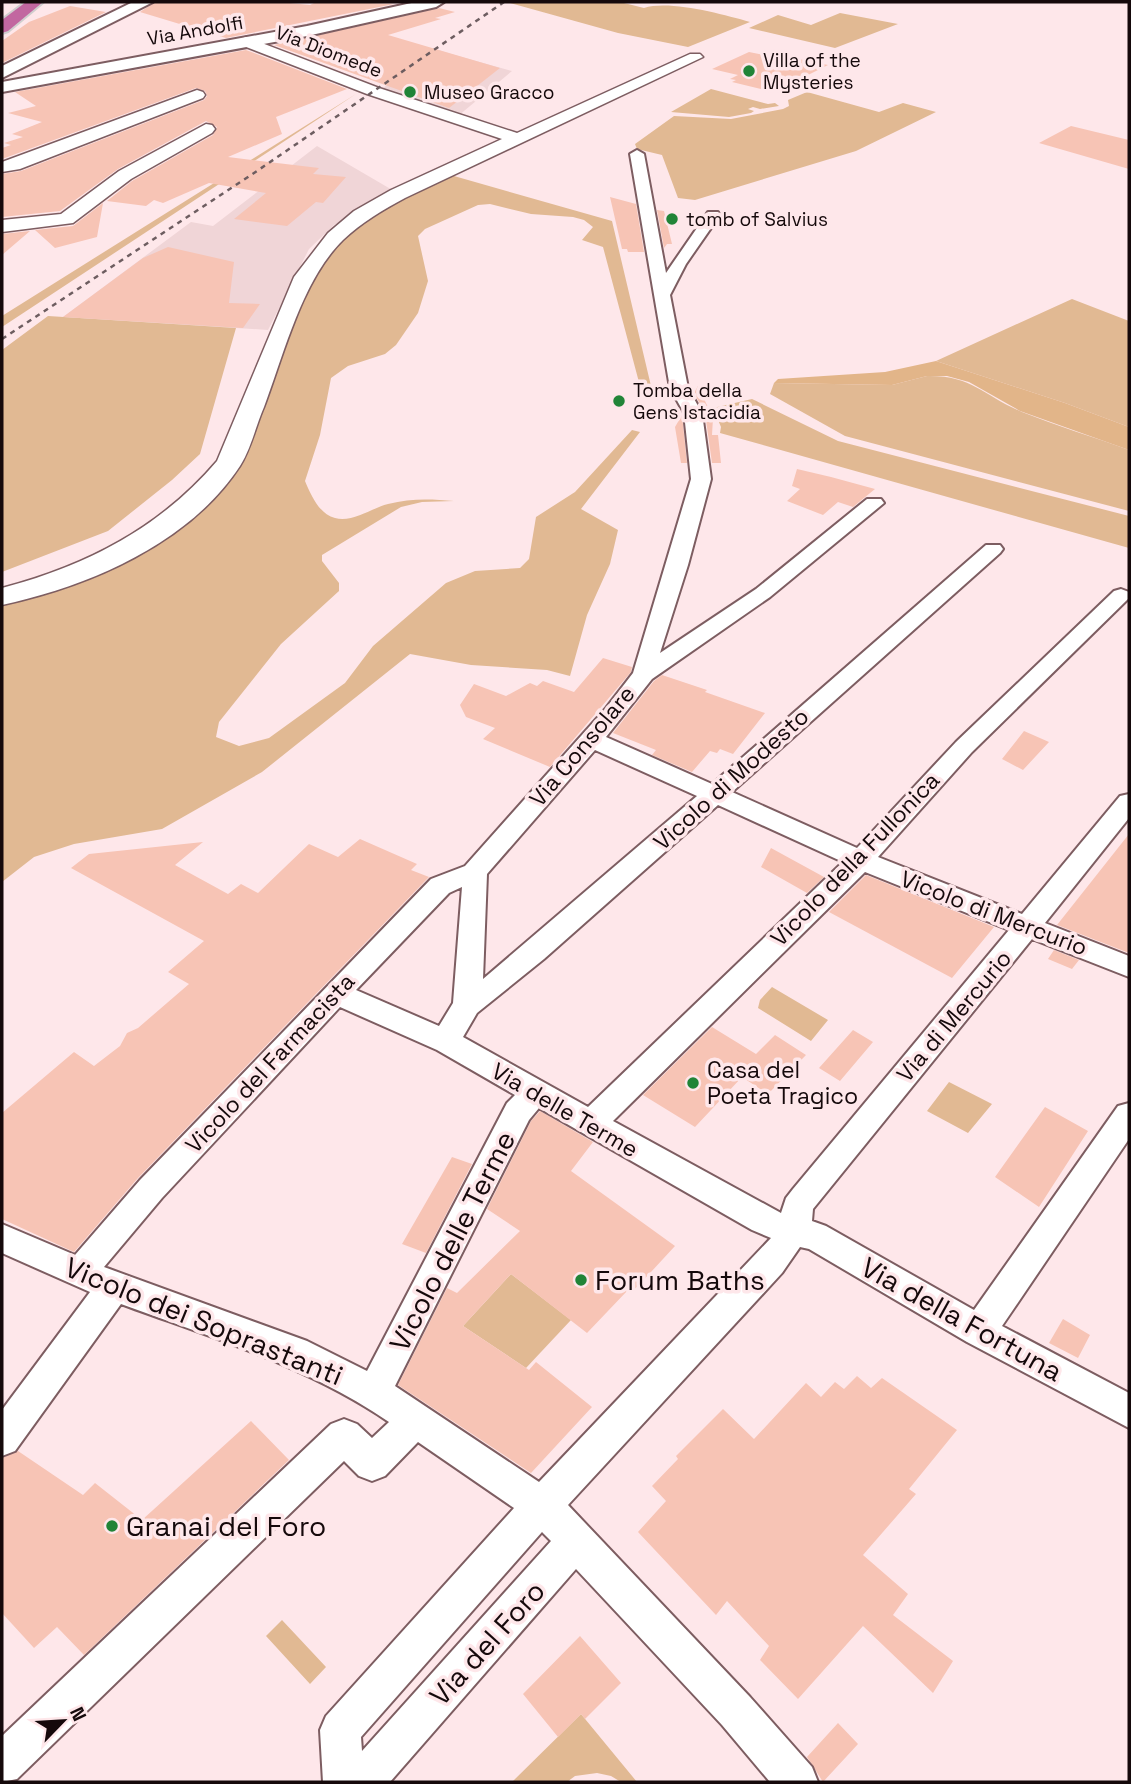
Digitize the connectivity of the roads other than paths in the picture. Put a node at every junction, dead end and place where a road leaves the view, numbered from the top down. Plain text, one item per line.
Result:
1 (10, 2) edge
2 (145, 2) edge
3 (436, 2) edge
4 (34, 4) edge
5 (2, 8) edge
6 (2, 27) edge
7 (246, 42) junction
8 (695, 57) dead end
9 (4, 82) edge
10 (197, 94) dead end
11 (144, 115) junction
12 (206, 129) dead end
13 (188, 139) junction
14 (518, 139) junction
15 (637, 154) dead end
16 (2, 167) edge
17 (713, 215) dead end
18 (2, 226) edge
19 (662, 296) junction
20 (874, 503) dead end
21 (993, 549) dead end
22 (1121, 595) dead end
23 (2, 597) edge
24 (644, 674) junction
25 (592, 739) junction
26 (716, 795) junction
27 (1129, 802) edge
28 (861, 859) junction
29 (474, 872) junction
30 (1027, 926) junction
31 (1129, 967) edge
32 (335, 993) junction
33 (467, 1005) junction
34 (447, 1042) junction
35 (535, 1092) junction
36 (1129, 1115) edge
37 (590, 1124) junction
38 (798, 1213) junction
39 (2, 1238) edge
40 (81, 1271) junction
41 (114, 1286) junction
42 (979, 1331) junction
43 (374, 1392) junction
44 (1129, 1410) edge
45 (417, 1419) junction
46 (2, 1439) edge
47 (542, 1505) junction
48 (578, 1540) junction
49 (2, 1764) edge
50 (344, 1782) edge
51 (363, 1782) edge
52 (797, 1782) edge

1 - 5 highway
2 - 9 street
3 - 7 street, Via Andolfi
4 - 6 highway
7 - 9 street, Via Andolfi
7 - 14 street, Via Diomede
8 - 14 street
10 - 11 street
11 - 13 street
11 - 16 street
12 - 13 street
13 - 18 street
14 - 23 street
15 - 19 street, Via Consolare
17 - 19 street
19 - 24 street, Via Consolare
20 - 24 street
21 - 26 street, Vicolo di Modesto
22 - 28 street, Vicolo della Fullonica
24 - 25 street, Via Consolare
25 - 26 street, Vicolo di Mercurio
25 - 29 street, Via Consolare
26 - 28 street, Vicolo di Mercurio
26 - 33 street, Vicolo di Modesto
27 - 30 street, Via di Mercurio
28 - 30 street, Vicolo di Mercurio
28 - 37 street, Vicolo della Fullonica
29 - 32 street, Vicolo del Farmacista
29 - 33 street
30 - 31 street, Vicolo di Mercurio
30 - 38 street, Via di Mercurio
32 - 34 street, Via delle Terme
32 - 40 street, Vicolo del Farmacista
33 - 34 street
34 - 35 street, Via delle Terme
35 - 37 street, Via delle Terme
35 - 43 street, Vicolo delle Terme
36 - 42 street
37 - 38 street, Via delle Terme
38 - 42 street, Via della Fortuna
38 - 47 street
39 - 40 street, Vicolo dei Soprastanti
40 - 41 street, Vicolo dei Soprastanti
41 - 43 street, Vicolo dei Soprastanti
41 - 46 street
42 - 44 street, Via della Fortuna
43 - 45 street, Vicolo dei Soprastanti
45 - 47 street, Vicolo dei Soprastanti
45 - 49 street
47 - 48 street
47 - 50 street
48 - 51 street, Via del Foro
48 - 52 street

